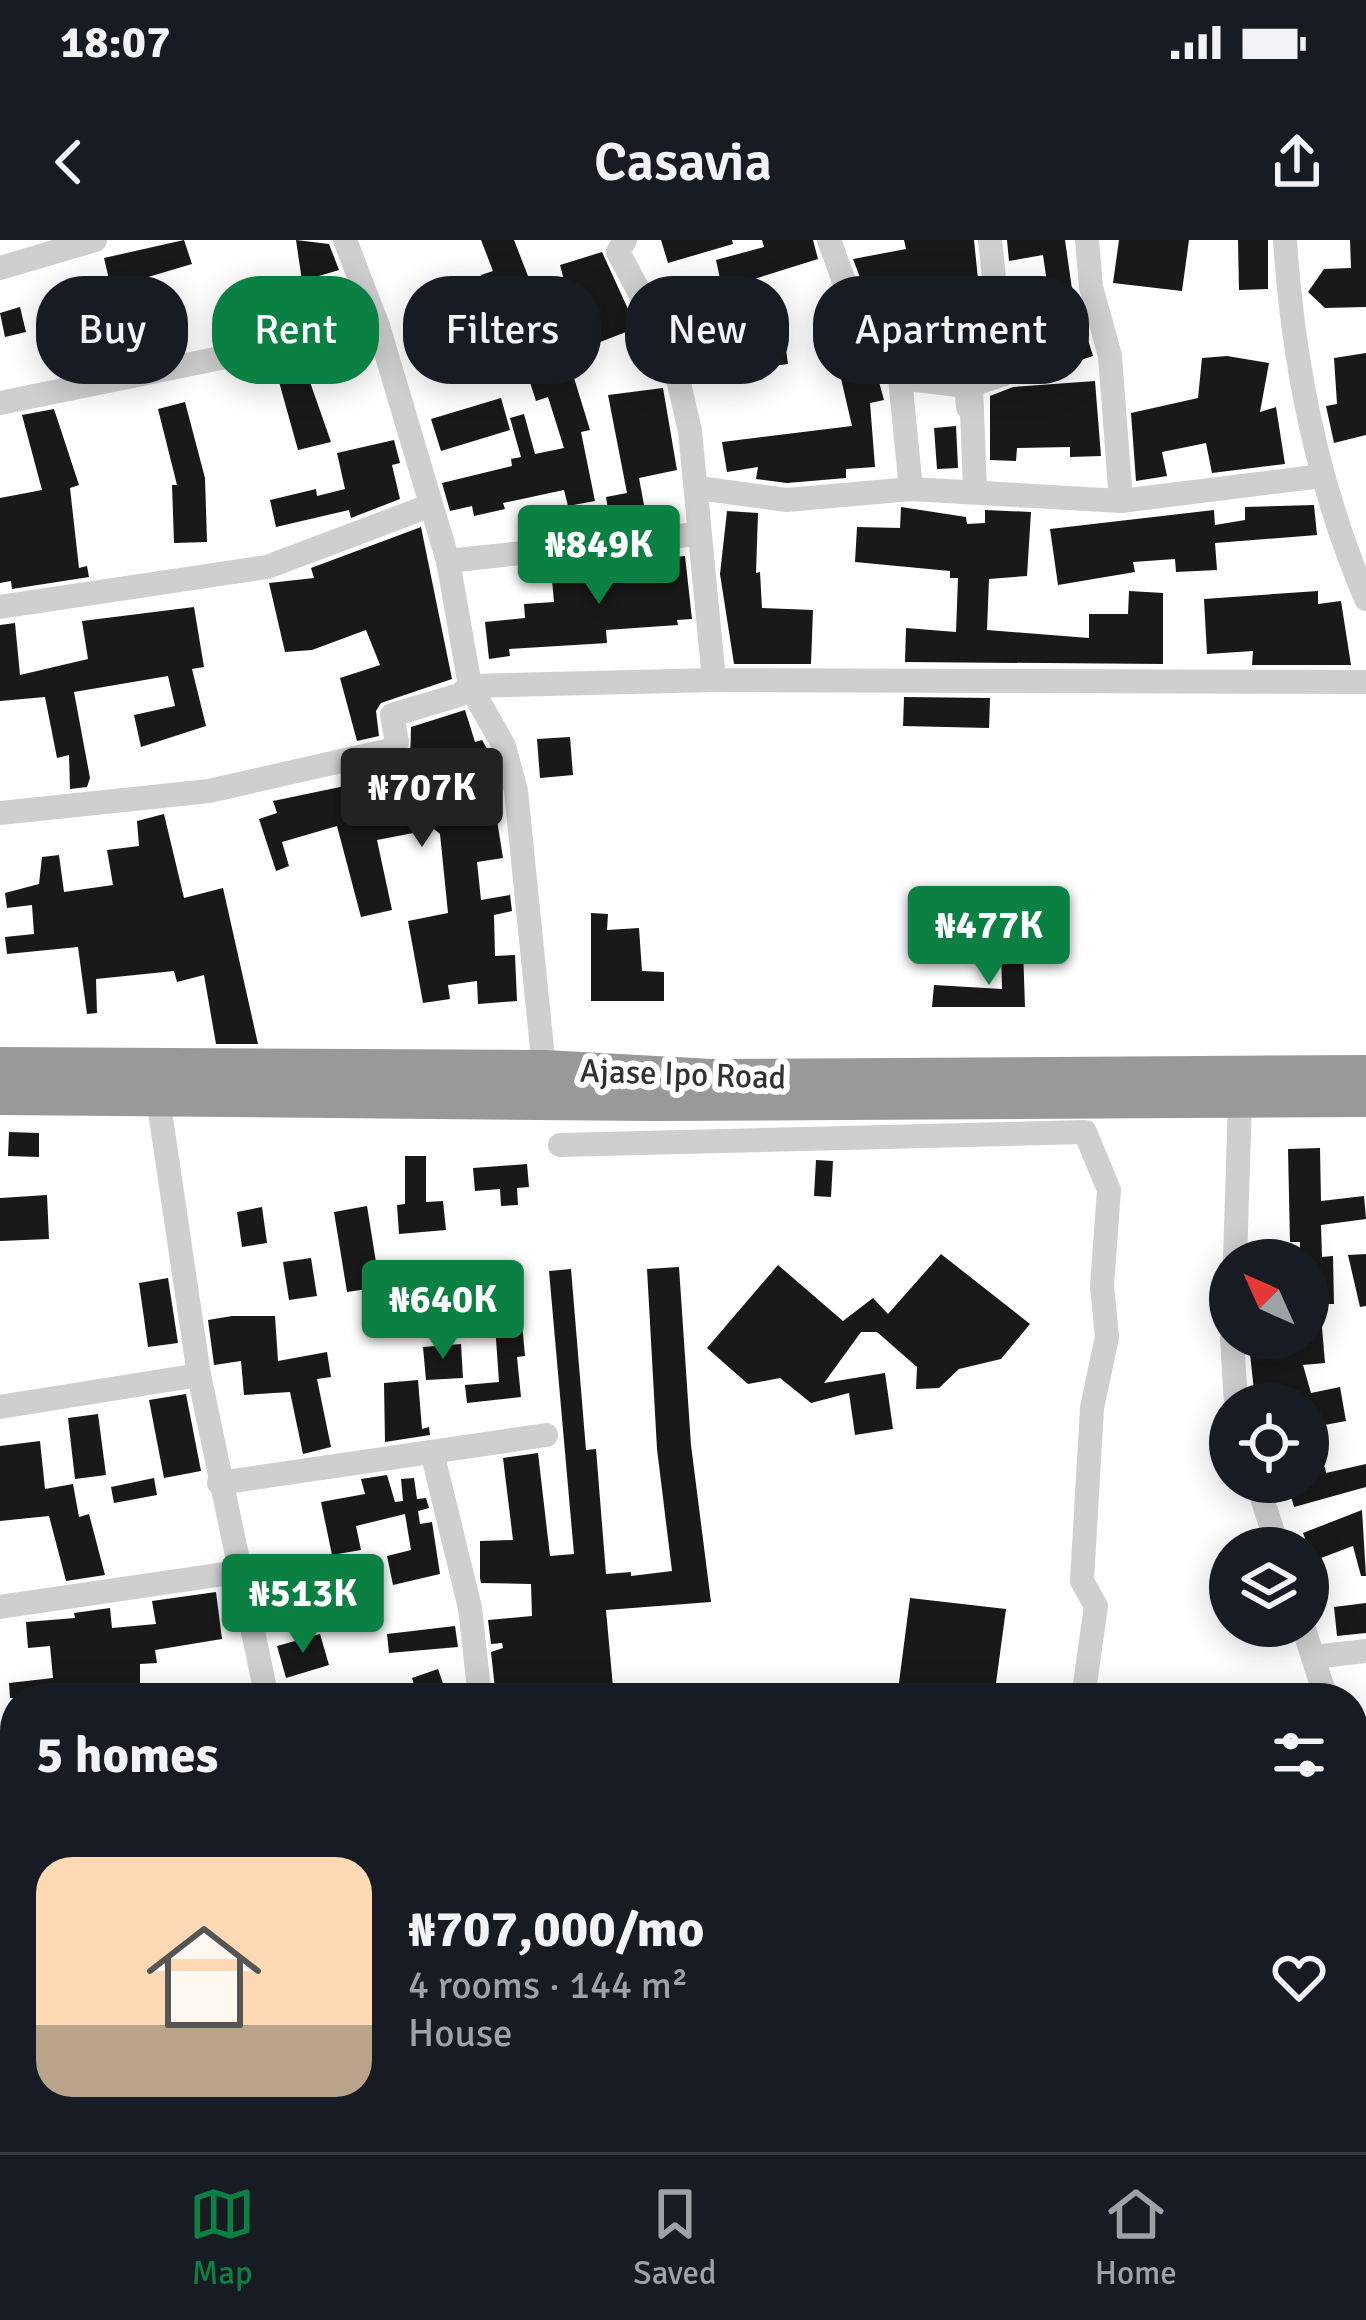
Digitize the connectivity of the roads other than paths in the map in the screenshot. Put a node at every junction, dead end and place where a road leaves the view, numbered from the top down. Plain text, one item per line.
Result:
1 (95, 240) edge
2 (345, 240) edge
3 (625, 240) edge
4 (829, 240) edge
5 (989, 240) edge
6 (1087, 240) edge
7 (1285, 240) edge
8 (0, 268) edge
9 (359, 276) edge
10 (842, 276) edge
11 (379, 330) edge
12 (212, 360) edge
13 (901, 384) edge
14 (950, 384) edge
15 (0, 403) edge
16 (968, 411) junction
17 (1322, 476) junction
18 (698, 488) junction
19 (910, 489) junction
20 (975, 490) junction
21 (1121, 501) junction
22 (429, 506) junction
23 (697, 534) junction
24 (448, 561) junction
25 (1366, 598) edge
26 (0, 608) edge
27 (714, 680) junction
28 (1366, 682) edge
29 (470, 686) junction
30 (0, 813) edge
31 (0, 1065) edge
32 (544, 1068) junction
33 (1366, 1073) edge
34 (0, 1097) edge
35 (158, 1098) junction
36 (1366, 1099) edge
37 (1240, 1101) junction
38 (560, 1145) dead end
39 (1236, 1239) edge
40 (199, 1375) junction
41 (0, 1407) edge
42 (546, 1435) dead end
43 (432, 1452) junction
44 (219, 1483) junction
45 (238, 1572) junction
46 (0, 1606) edge
47 (1309, 1647) edge
48 (1366, 1651) edge
49 (1312, 1657) junction
50 (264, 1683) edge
51 (478, 1683) edge
52 (1085, 1683) edge
53 (1321, 1683) edge

1 - 8 street
2 - 9 street
3 - 18 street
4 - 10 street
5 - 16 street
6 - 21 street
7 - 17 street
11 - 22 street
12 - 15 street
13 - 19 street
14 - 16 street
16 - 20 street
17 - 21 street
17 - 25 street
18 - 19 street
18 - 23 street
19 - 20 street
20 - 21 street
22 - 24 street
22 - 26 street
23 - 24 street
23 - 27 street
24 - 29 street
27 - 28 street
27 - 29 street
29 - 30 street
29 - 32 street
31 - 32 highway, Ajase Ipo Road
32 - 33 highway, Ajase Ipo Road
34 - 35 highway, Ajase Ipo Road
35 - 37 highway, Ajase Ipo Road
35 - 40 street
36 - 37 highway, Ajase Ipo Road
37 - 39 street
38 - 52 street
40 - 41 street
40 - 44 street
42 - 43 street
43 - 44 street
43 - 51 street
44 - 45 street
45 - 46 street
45 - 50 street
47 - 49 street
48 - 49 street
49 - 53 street

